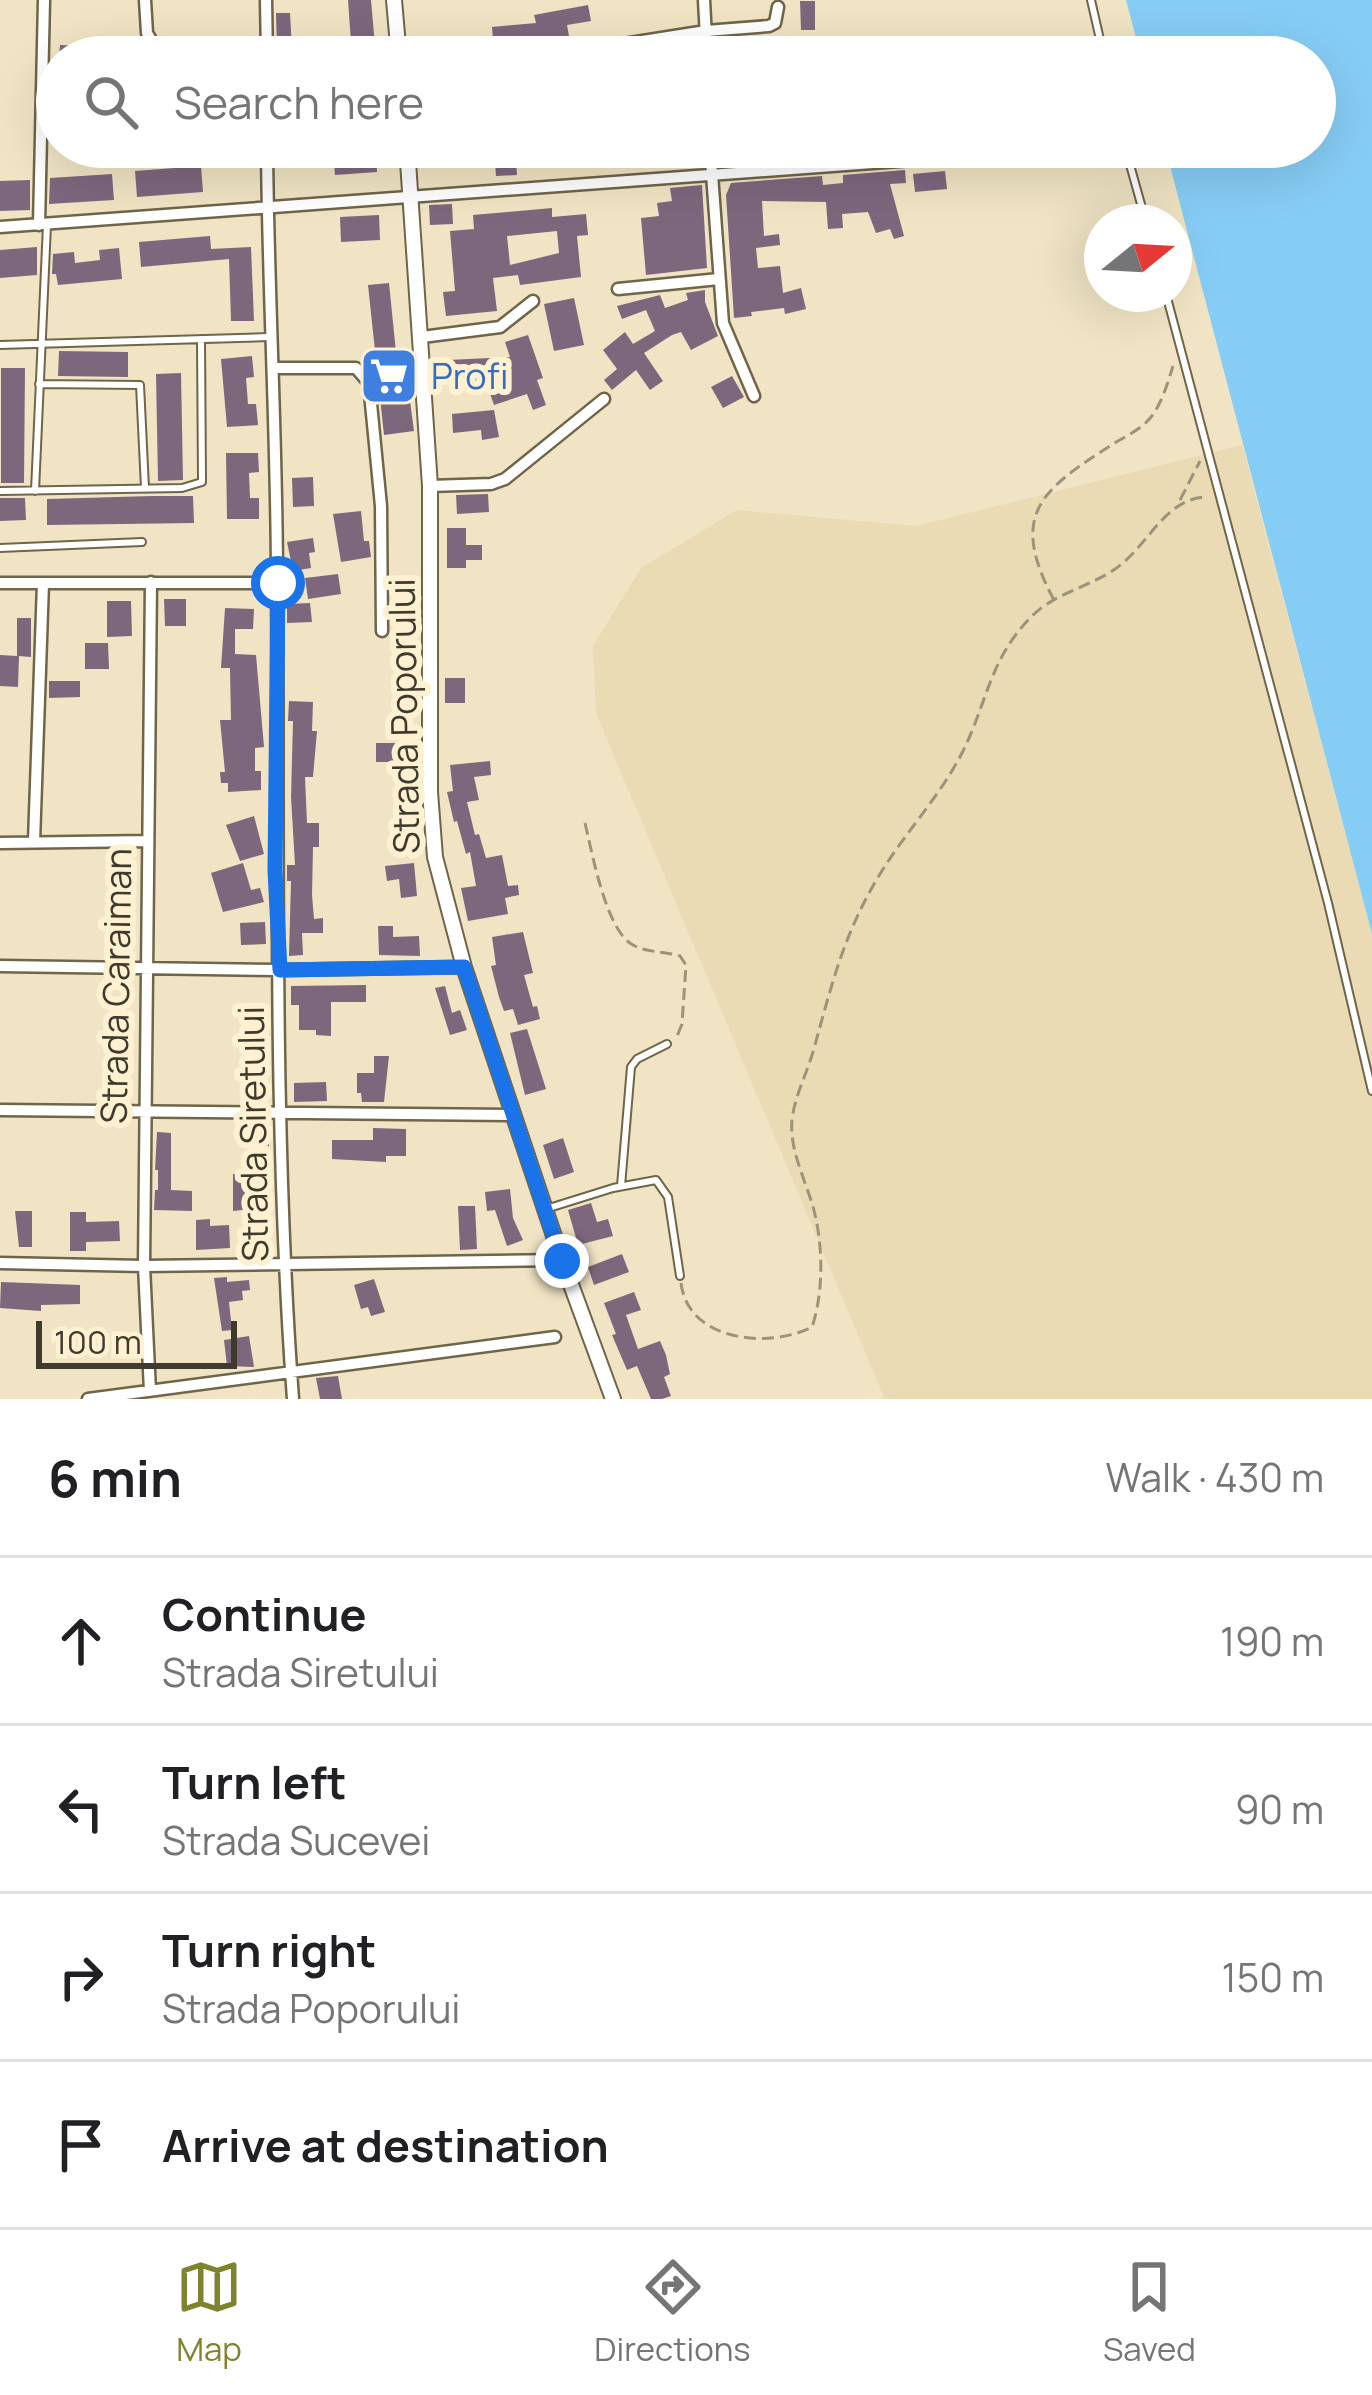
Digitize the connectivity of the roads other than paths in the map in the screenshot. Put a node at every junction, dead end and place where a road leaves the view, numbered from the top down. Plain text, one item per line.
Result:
1 (44, 0) edge
2 (145, 0) edge
3 (266, 0) edge
4 (394, 0) edge
5 (704, 0) edge
6 (1091, 0) edge
7 (778, 7) dead end
8 (706, 31) junction
9 (44, 36) edge
10 (149, 36) edge
11 (267, 36) edge
12 (397, 36) edge
13 (674, 36) edge
14 (706, 36) edge
15 (1099, 36) edge
16 (43, 168) edge
17 (267, 168) edge
18 (408, 168) edge
19 (712, 168) edge
20 (785, 168) edge
21 (1131, 168) edge
22 (712, 173) junction
23 (410, 194) junction
24 (1141, 204) edge
25 (268, 205) junction
26 (43, 225) junction
27 (0, 227) edge
28 (719, 279) junction
29 (618, 290) dead end
30 (533, 301) dead end
31 (1171, 312) edge
32 (273, 337) junction
33 (422, 337) junction
34 (201, 339) junction
35 (41, 344) junction
36 (0, 345) edge
37 (274, 368) junction
38 (39, 384) junction
39 (754, 396) dead end
40 (604, 399) dead end
41 (430, 486) junction
42 (145, 488) junction
43 (0, 491) edge
44 (35, 491) junction
45 (142, 542) dead end
46 (0, 548) edge
47 (151, 582) junction
48 (43, 583) junction
49 (278, 583) junction
50 (0, 584) edge
51 (382, 631) dead end
52 (148, 841) junction
53 (34, 842) junction
54 (0, 843) edge
55 (0, 966) edge
56 (464, 967) junction
57 (146, 968) junction
58 (280, 970) junction
59 (667, 1044) road end
60 (1372, 1091) edge
61 (0, 1110) edge
62 (145, 1112) junction
63 (283, 1113) junction
64 (514, 1115) junction
65 (621, 1186) junction
66 (545, 1209) junction
67 (562, 1261) junction
68 (0, 1263) edge
69 (284, 1264) junction
70 (144, 1266) junction
71 (680, 1276) road end
72 (555, 1337) dead end
73 (292, 1372) junction
74 (150, 1391) junction
75 (88, 1399) edge
76 (293, 1399) edge
77 (614, 1399) edge

1 - 9 street
2 - 10 street
3 - 11 street
4 - 12 street
5 - 8 street
6 - 15 lane
7 - 8 street
8 - 13 street
8 - 14 street
16 - 26 street
17 - 25 street, Strada Siretului
18 - 23 street, Strada Poporului
19 - 22 street
20 - 22 street
21 - 24 lane
22 - 23 street
22 - 28 street
23 - 25 street
23 - 33 street, Strada Poporului
25 - 26 street
25 - 32 street, Strada Siretului
26 - 27 street
26 - 35 lane
28 - 29 street
28 - 39 street
30 - 33 street
31 - 60 lane
32 - 34 lane
32 - 37 street, Strada Siretului
33 - 41 street, Strada Poporului
34 - 35 lane
34 - 42 lane
35 - 36 lane
35 - 38 lane
37 - 49 street, Strada Siretului
37 - 51 street
38 - 42 lane
38 - 44 lane
40 - 41 street
41 - 56 street, Strada Poporului
42 - 44 lane
43 - 44 lane
45 - 46 lane
47 - 48 street
47 - 49 street
47 - 52 street, Strada Caraiman
48 - 50 street
48 - 53 street
49 - 58 street, Strada Siretului
52 - 53 street
52 - 57 street, Strada Caraiman
53 - 54 street
55 - 57 street
56 - 58 street
56 - 64 street, Strada Poporului
57 - 58 street
57 - 62 street, Strada Caraiman
58 - 63 street, Strada Siretului
59 - 65 lane
61 - 62 street
62 - 63 street
62 - 70 street, Strada Caraiman
63 - 64 street
63 - 69 street, Strada Siretului
64 - 66 street, Strada Poporului
65 - 66 lane
65 - 71 lane
66 - 67 street, Strada Poporului
67 - 69 street
67 - 77 street, Strada Poporului
68 - 70 street
69 - 70 street
69 - 73 street, Strada Siretului
70 - 74 street, Strada Caraiman
72 - 73 street
73 - 74 street
73 - 76 street, Strada Siretului
74 - 75 street

